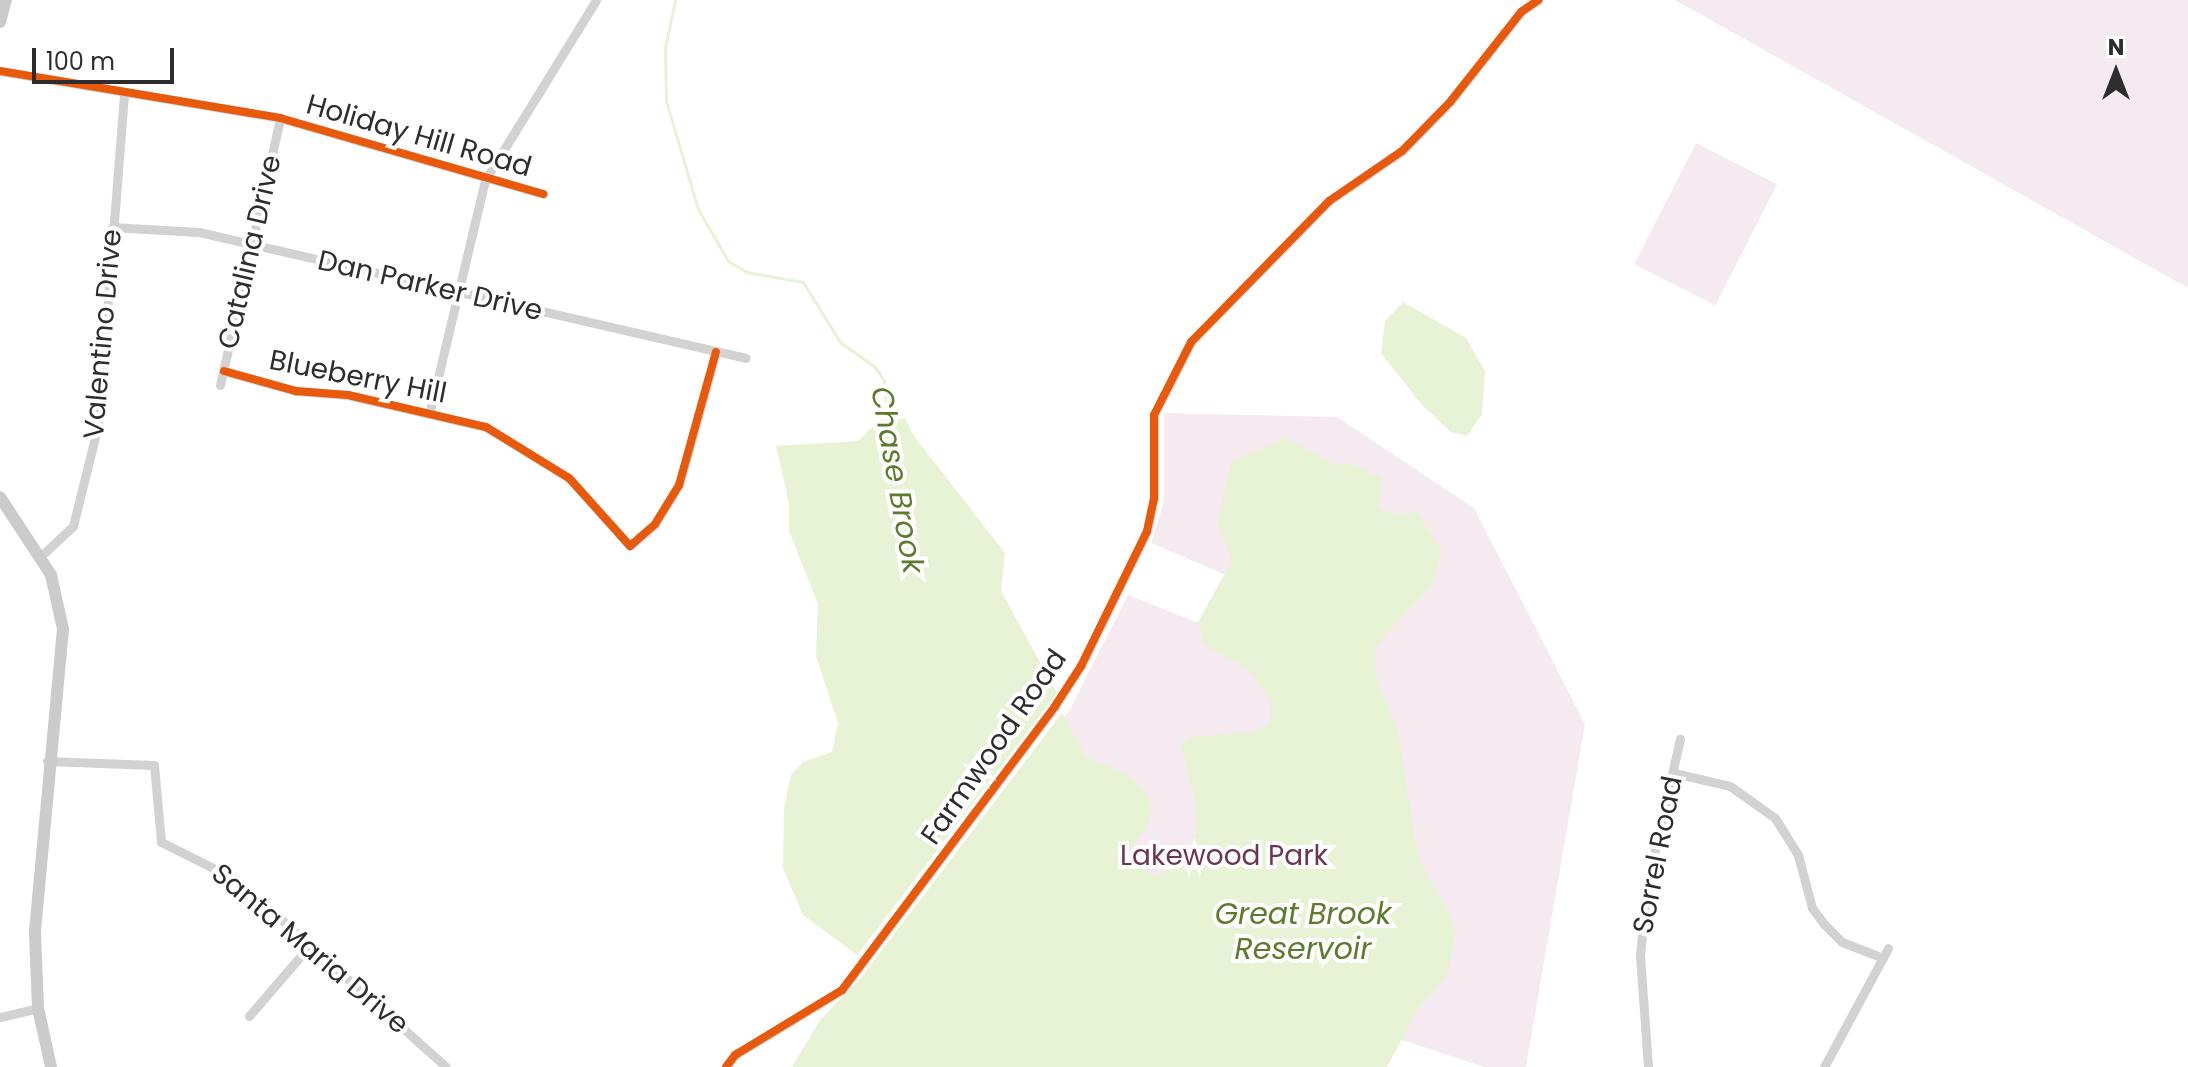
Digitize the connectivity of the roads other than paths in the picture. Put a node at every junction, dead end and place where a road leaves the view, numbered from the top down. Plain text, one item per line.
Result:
1 (6, 0) edge
2 (596, 0) edge
3 (1538, 0) edge
4 (0, 22) edge
5 (0, 71) edge
6 (124, 94) junction
7 (280, 118) junction
8 (485, 180) junction
9 (543, 194) dead end
10 (112, 227) junction
11 (252, 244) junction
12 (456, 294) junction
13 (716, 352) junction
14 (746, 358) dead end
15 (224, 371) junction
16 (220, 385) dead end
17 (430, 411) junction
18 (0, 497) edge
19 (40, 557) junction
20 (1680, 739) dead end
21 (47, 761) junction
22 (1674, 773) junction
23 (310, 945) junction
24 (1888, 948) dead end
25 (1883, 958) junction
26 (38, 1008) junction
27 (249, 1016) dead end
28 (0, 1017) edge
29 (51, 1067) edge
30 (446, 1067) edge
31 (726, 1067) edge
32 (1648, 1067) edge
33 (1824, 1067) edge

1 - 4 main road
2 - 8 street
3 - 31 street, Farmwood Road
5 - 6 street, Holiday Hill Road
6 - 7 street, Holiday Hill Road
6 - 10 street, Valentino Drive
7 - 8 street, Holiday Hill Road
7 - 11 street, Catalina Drive
8 - 9 street, Holiday Hill Road
8 - 12 street
10 - 11 street, Dan Parker Drive
10 - 19 street, Valentino Drive
11 - 12 street, Dan Parker Drive
11 - 15 street, Catalina Drive
12 - 13 street, Dan Parker Drive
12 - 17 street
13 - 14 street, Dan Parker Drive
13 - 17 street, Blueberry Hill
15 - 16 street, Catalina Drive
15 - 17 street, Blueberry Hill
18 - 19 main road
19 - 21 main road
20 - 22 street, Sorrel Road
21 - 23 street, Santa Maria Drive
21 - 26 main road
22 - 25 street
22 - 32 street, Sorrel Road
23 - 27 street
23 - 30 street, Santa Maria Drive
24 - 25 street
25 - 33 street
26 - 28 street
26 - 29 main road

